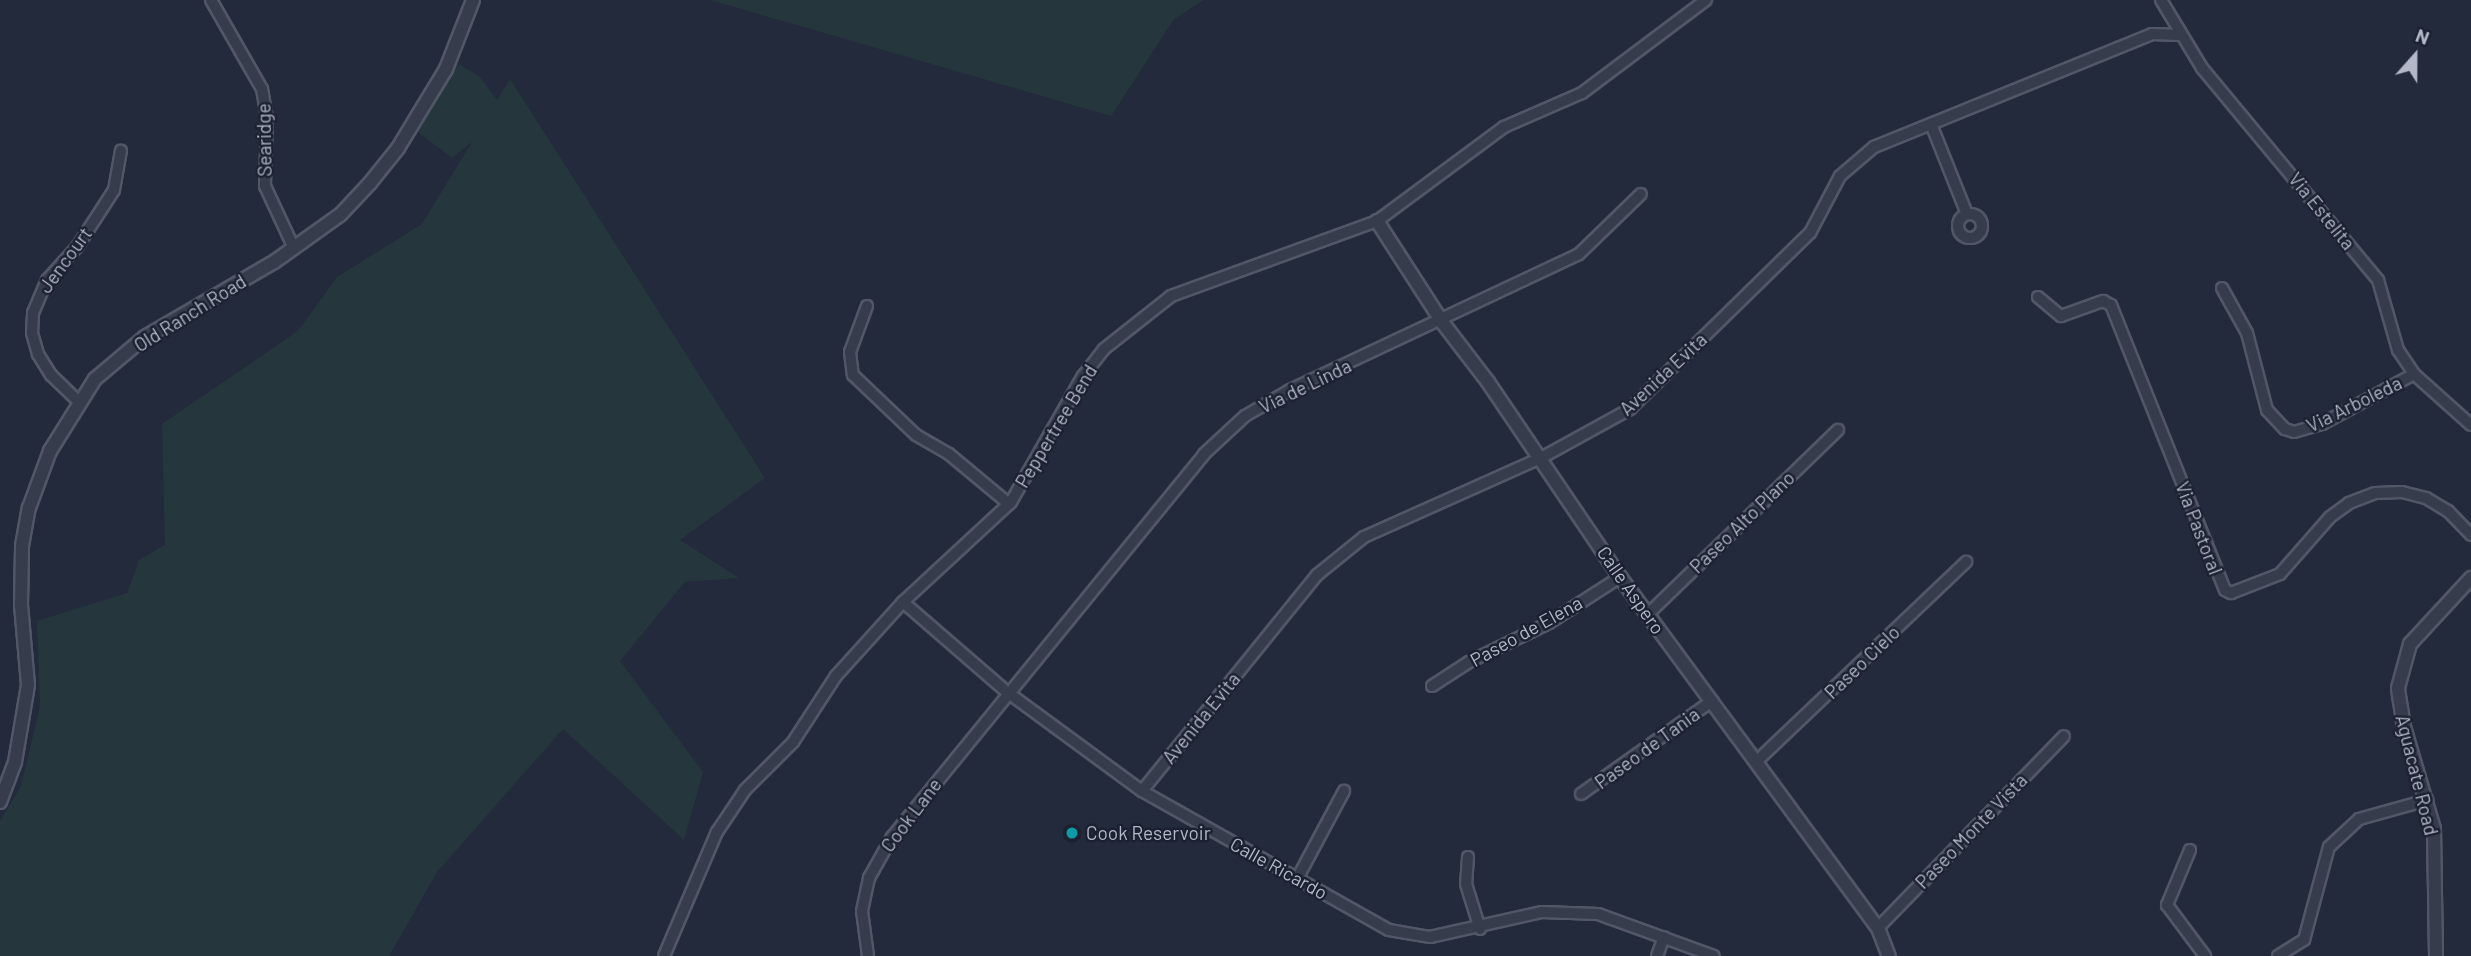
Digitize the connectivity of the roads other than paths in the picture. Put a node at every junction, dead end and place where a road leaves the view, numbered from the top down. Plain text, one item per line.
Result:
1 (212, 0) edge
2 (473, 0) edge
3 (1706, 0) edge
4 (2161, 0) edge
5 (2179, 34) junction
6 (1931, 124) junction
7 (121, 151) dead end
8 (1641, 194) dead end
9 (1967, 214) dead end
10 (1377, 221) junction
11 (293, 246) junction
12 (2222, 288) dead end
13 (2038, 297) dead end
14 (867, 306) dead end
15 (1442, 322) junction
16 (2414, 374) junction
17 (79, 402) junction
18 (2471, 425) edge
19 (1838, 430) dead end
20 (1541, 458) junction
21 (1009, 504) junction
22 (2471, 535) edge
23 (1966, 562) dead end
24 (1619, 577) junction
25 (2471, 578) edge
26 (903, 602) junction
27 (1647, 615) junction
28 (1432, 686) dead end
29 (1007, 692) junction
30 (1712, 701) junction
31 (2064, 736) dead end
32 (1758, 761) junction
33 (1142, 791) junction
34 (1344, 791) dead end
35 (1581, 794) dead end
36 (2427, 800) junction
37 (0, 802) edge
38 (2190, 850) dead end
39 (1468, 857) dead end
40 (1297, 879) junction
41 (1878, 928) junction
42 (1480, 929) junction
43 (1664, 937) junction
44 (664, 956) edge
45 (868, 956) edge
46 (1657, 956) edge
47 (1714, 956) edge
48 (1889, 956) edge
49 (2205, 956) edge
50 (2278, 956) edge
51 (2436, 956) edge

1 - 11 street, Searidge
2 - 11 street, Old Ranch Road
3 - 10 street, Peppertree Bend
4 - 5 street, Via Estelita
5 - 6 street, Avenida Evita
5 - 16 street, Via Estelita
6 - 9 street
6 - 20 street, Avenida Evita
7 - 17 street, Jencourt
8 - 15 street, Via de Linda
10 - 15 street, Calle Aspero
10 - 21 street, Peppertree Bend
11 - 17 street, Old Ranch Road
12 - 16 street, Via Arboleda
13 - 22 street, Via Pastoral
14 - 21 street
15 - 20 street, Calle Aspero
15 - 29 street, Via de Linda
16 - 18 street, Via Estelita
17 - 37 street, Old Ranch Road
19 - 27 street, Paseo Alto Plano
20 - 24 street, Calle Aspero
20 - 33 street, Avenida Evita
21 - 26 street, Peppertree Bend
23 - 32 street, Paseo Cielo
24 - 27 street, Calle Aspero
24 - 28 street, Paseo de Elena
25 - 36 street, Aguacate Road
26 - 29 street, Calle Ricardo
26 - 44 street, Peppertree Bend
27 - 30 street, Calle Aspero
29 - 33 street, Calle Ricardo
29 - 45 street, Cook Lane
30 - 32 street, Calle Aspero
30 - 35 street, Paseo de Tania
31 - 41 street, Paseo Monte Vista
32 - 41 street, Calle Aspero
33 - 40 street, Calle Ricardo
34 - 40 street
36 - 50 street
36 - 51 street, Aguacate Road
38 - 49 street
39 - 42 street
40 - 42 street, Calle Ricardo
41 - 48 street, Calle Aspero
42 - 43 street, Calle Ricardo
43 - 46 street
43 - 47 street, Calle Ricardo

